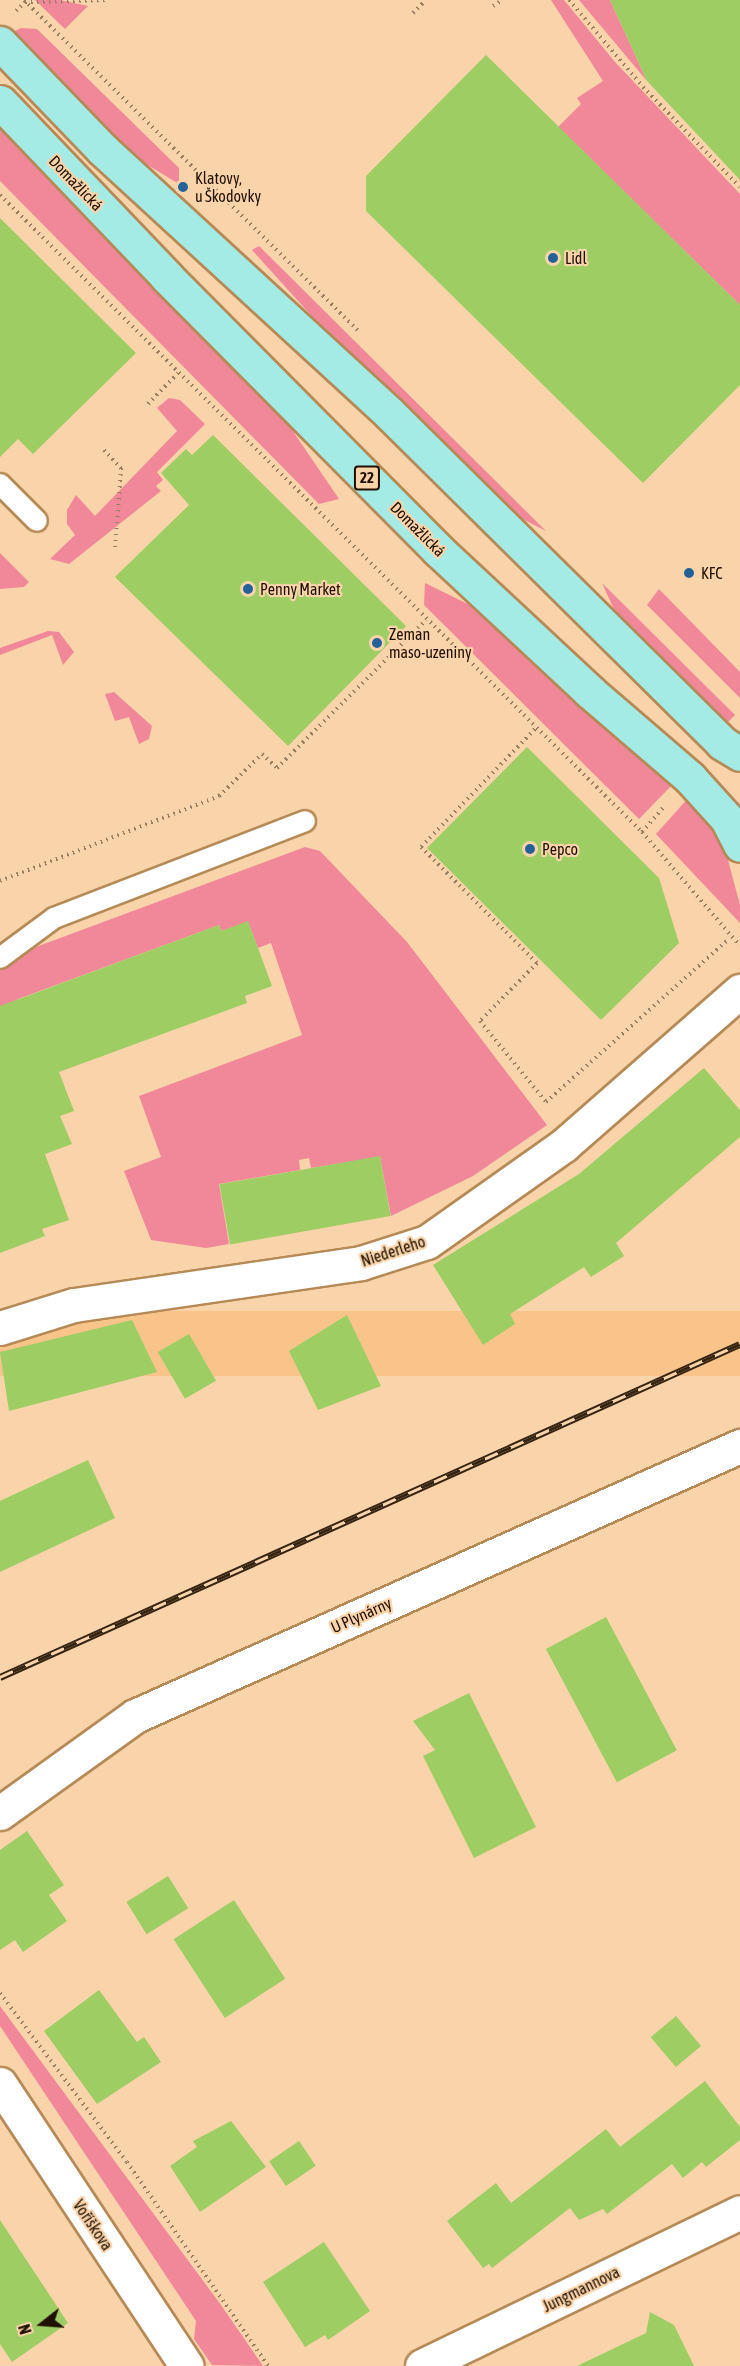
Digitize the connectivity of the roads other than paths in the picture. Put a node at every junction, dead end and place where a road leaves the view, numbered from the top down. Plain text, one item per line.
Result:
1 (4, 31) edge
2 (0, 102) edge
3 (0, 484) edge
4 (37, 521) dead end
5 (740, 754) edge
6 (305, 821) dead end
7 (740, 845) edge
8 (0, 957) edge
9 (740, 991) edge
10 (0, 1328) edge
11 (740, 1446) edge
12 (0, 1813) edge
13 (0, 2084) edge
14 (740, 2212) edge
15 (186, 2366) edge
16 (422, 2366) edge

1 - 5 main road
2 - 7 main road, Domažlická / 22
3 - 4 lane
6 - 8 lane
9 - 10 street, Niederleho
11 - 12 street, U Plynárny
13 - 15 street, Voříškova
14 - 16 street, Jungmannova

